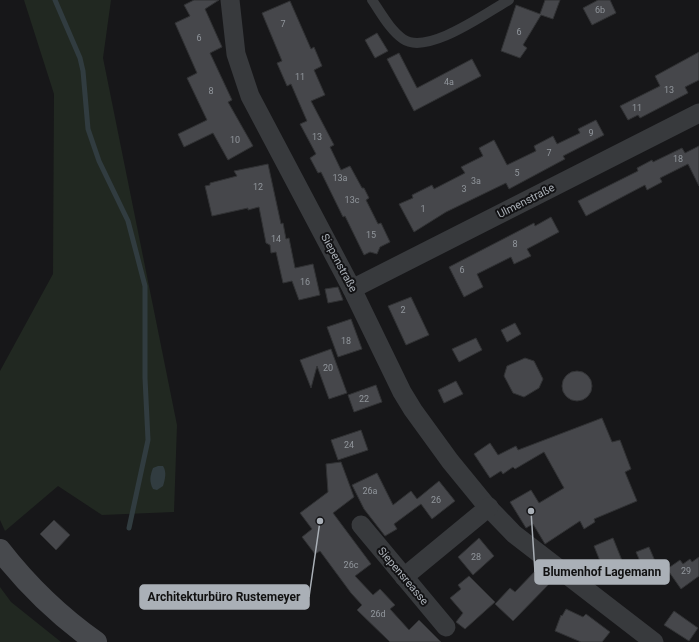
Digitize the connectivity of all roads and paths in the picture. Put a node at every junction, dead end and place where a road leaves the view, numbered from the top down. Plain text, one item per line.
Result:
1 (230, 0) edge
2 (372, 0) edge
3 (509, 0) edge
4 (699, 113) edge
5 (352, 289) junction
6 (489, 508) junction
7 (361, 525) dead end
8 (0, 550) edge
9 (404, 577) junction
10 (446, 627) dead end
11 (96, 642) edge
12 (654, 642) edge

1 - 5 street, Siepenstraße
2 - 3 lane
4 - 5 street, Ulmenstraße
5 - 6 street, Siepenstraße
6 - 9 street
6 - 12 street, Siepenstraße
7 - 9 street, Siepensreasse
8 - 11 main road
9 - 10 street, Siepensreasse

